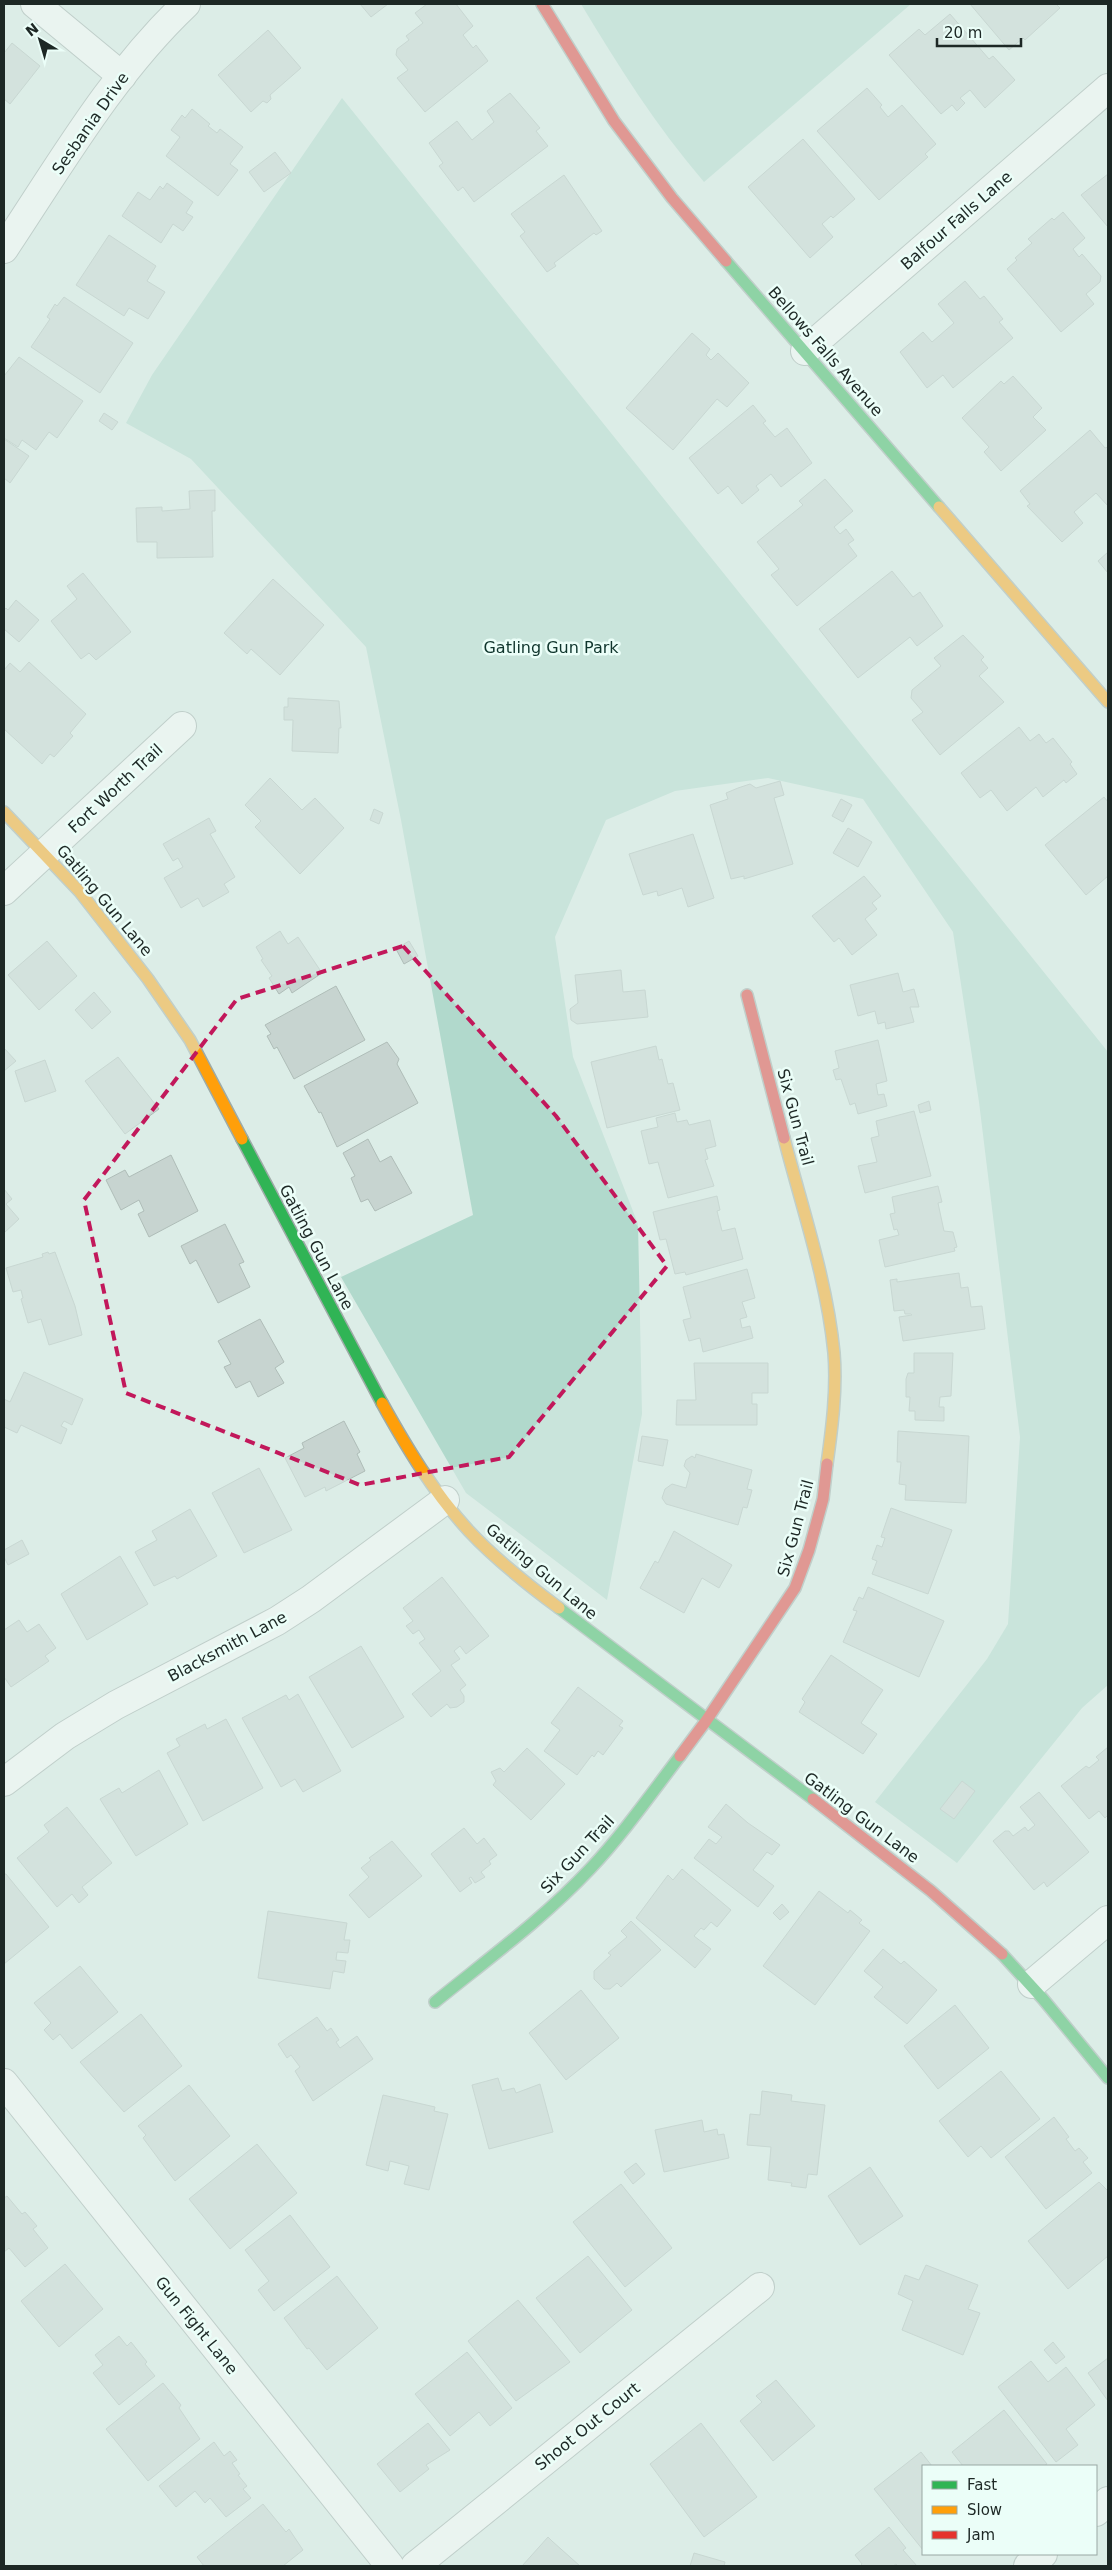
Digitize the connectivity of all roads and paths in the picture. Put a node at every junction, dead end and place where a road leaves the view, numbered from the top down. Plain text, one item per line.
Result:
1 (35, 4) edge
2 (186, 4) edge
3 (542, 4) edge
4 (122, 76) junction
5 (1108, 88) edge
6 (4, 249) edge
7 (805, 351) junction
8 (1108, 702) edge
9 (182, 726) dead end
10 (4, 812) edge
11 (45, 853) junction
12 (4, 891) edge
13 (747, 995) dead end
14 (445, 1500) junction
15 (706, 1721) junction
16 (4, 1782) edge
17 (1108, 1920) edge
18 (1032, 1984) junction
19 (435, 2002) dead end
20 (1108, 2078) edge
21 (4, 2083) edge
22 (760, 2287) dead end
23 (1108, 2502) edge
24 (1097, 2511) edge
25 (1042, 2555) edge
26 (390, 2566) edge
27 (415, 2566) edge
28 (1028, 2566) edge

1 - 4 street
2 - 4 street, Sesbania Drive
3 - 7 street, Bellows Falls Avenue
4 - 6 street, Sesbania Drive
5 - 7 street, Balfour Falls Lane
7 - 8 street, Bellows Falls Avenue
9 - 11 street, Fort Worth Trail
10 - 11 street, Gatling Gun Lane
11 - 12 street, Fort Worth Trail
11 - 14 street, Gatling Gun Lane
13 - 15 street, Six Gun Trail
14 - 15 street, Gatling Gun Lane
14 - 16 street, Blacksmith Lane
15 - 18 street, Gatling Gun Lane
15 - 19 street, Six Gun Trail
17 - 18 street
18 - 20 street, Gatling Gun Lane
21 - 26 street, Gun Fight Lane
22 - 27 street, Shoot Out Court
23 - 24 street
25 - 28 street

